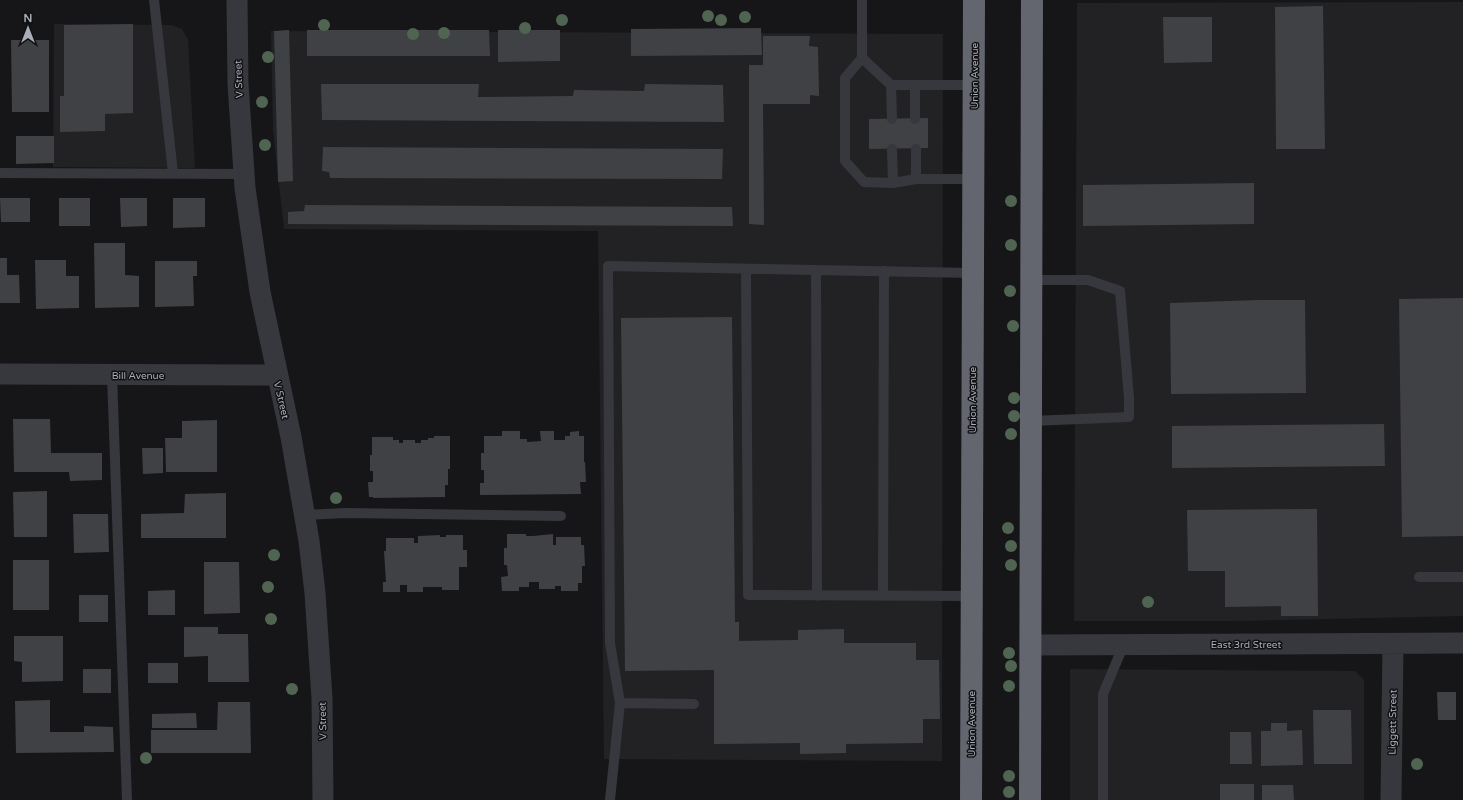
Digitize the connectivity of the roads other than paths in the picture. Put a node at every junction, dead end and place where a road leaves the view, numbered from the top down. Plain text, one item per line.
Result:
1 (154, 0) edge
2 (237, 0) edge
3 (862, 0) edge
4 (974, 0) edge
5 (1032, 0) edge
6 (862, 58) junction
7 (891, 84) junction
8 (915, 84) junction
9 (974, 84) junction
10 (892, 119) dead end
11 (915, 119) dead end
12 (892, 149) dead end
13 (916, 149) dead end
14 (0, 172) edge
15 (173, 173) junction
16 (244, 174) junction
17 (916, 179) junction
18 (974, 179) junction
19 (893, 183) junction
20 (746, 269) junction
21 (816, 270) junction
22 (884, 271) junction
23 (973, 273) junction
24 (1031, 280) junction
25 (0, 374) edge
26 (112, 375) junction
27 (277, 375) junction
28 (1031, 421) junction
29 (304, 515) junction
30 (561, 516) dead end
31 (1419, 577) dead end
32 (1463, 577) edge
33 (817, 596) junction
34 (883, 596) junction
35 (971, 596) junction
36 (1124, 644) junction
37 (1394, 644) junction
38 (1463, 644) edge
39 (1030, 645) junction
40 (620, 703) junction
41 (694, 704) dead end
42 (127, 800) edge
43 (323, 800) edge
44 (610, 800) edge
45 (971, 800) edge
46 (1030, 800) edge
47 (1103, 800) edge
48 (1391, 800) edge

1 - 15 lane
2 - 16 street, V Street
3 - 6 lane
4 - 9 highway, Union Avenue
5 - 24 highway
6 - 7 lane
6 - 19 lane
7 - 8 lane
7 - 10 lane
8 - 9 lane
8 - 11 lane
9 - 18 highway, Union Avenue
12 - 19 lane
13 - 17 lane
14 - 15 lane
15 - 16 lane
16 - 27 street, V Street
17 - 18 lane
17 - 19 lane
18 - 23 highway, Union Avenue
20 - 21 lane
20 - 33 lane
20 - 40 lane
21 - 22 lane
21 - 33 lane
22 - 23 lane
22 - 34 lane
23 - 35 highway, Union Avenue
24 - 28 highway
24 - 28 lane
25 - 26 street, Bill Avenue
26 - 27 street, Bill Avenue
26 - 42 lane
27 - 29 street, V Street
28 - 39 highway
29 - 30 lane
29 - 43 street, V Street
31 - 32 lane
33 - 34 lane
34 - 35 lane
35 - 45 highway, Union Avenue
36 - 37 street, East 3rd Street
36 - 39 street, East 3rd Street
36 - 47 lane
37 - 38 street, East 3rd Street
37 - 48 street, Liggett Street
39 - 46 highway
40 - 41 lane
40 - 44 lane

